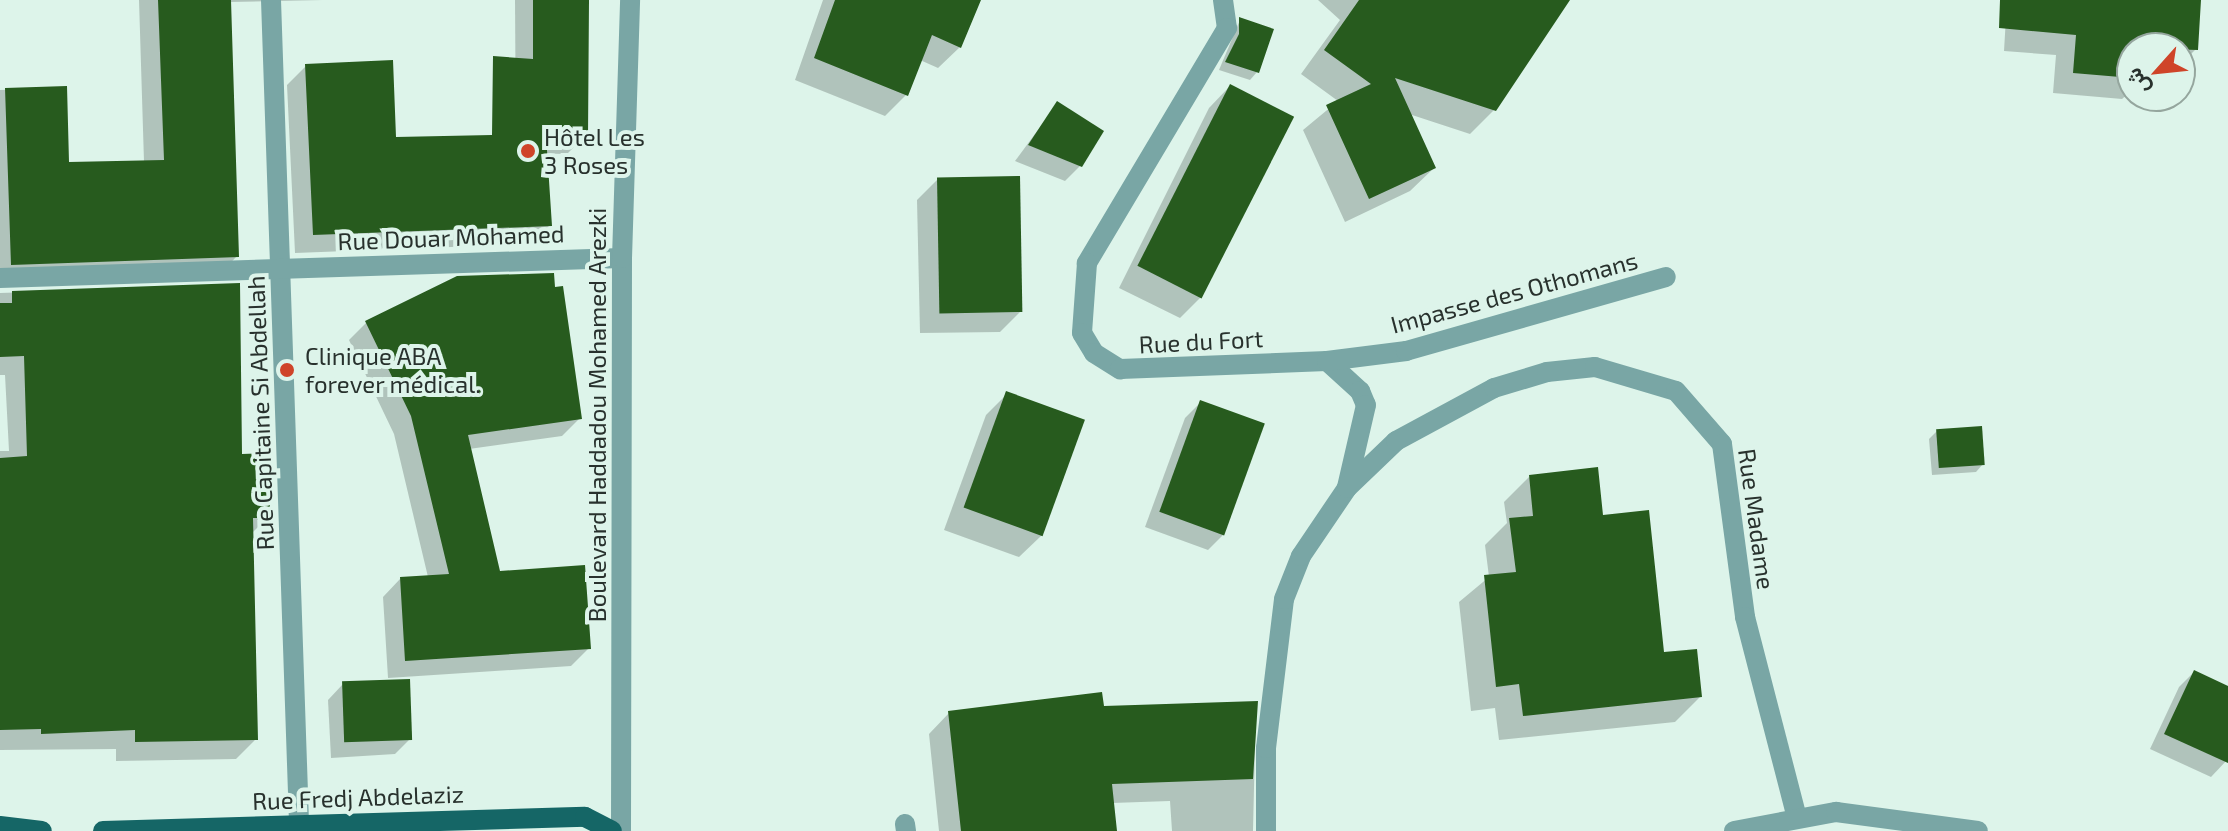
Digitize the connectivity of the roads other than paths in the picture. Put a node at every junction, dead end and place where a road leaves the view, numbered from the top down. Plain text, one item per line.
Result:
1 (271, 0) edge
2 (630, 0) edge
3 (1223, 0) edge
4 (622, 258) junction
5 (281, 268) junction
6 (1666, 277) dead end
7 (0, 278) edge
8 (1327, 361) junction
9 (1347, 488) junction
10 (1797, 818) junction
11 (299, 824) junction
12 (0, 826) edge
13 (42, 831) edge
14 (103, 831) edge
15 (612, 831) edge
16 (621, 831) edge
17 (1266, 831) edge
18 (1734, 831) edge
19 (1978, 831) edge

1 - 5 street, Rue Capitaine Si Abdellah
2 - 4 street, Boulevard Haddadou Mohamed Arezki
3 - 8 street, Rue du Fort
4 - 5 street, Rue Douar Mohamed
4 - 16 street, Boulevard Haddadou Mohamed Arezki
5 - 7 street, Rue Douar Mohamed
5 - 11 street, Rue Capitaine Si Abdellah
6 - 8 street, Impasse des Othomans
8 - 9 street
9 - 10 street, Rue Madame
9 - 17 street, Rue Madame
10 - 18 street
10 - 19 street
11 - 14 main road, Rue Fredj Abdelaziz
11 - 15 main road, Rue Fredj Abdelaziz
12 - 13 main road

